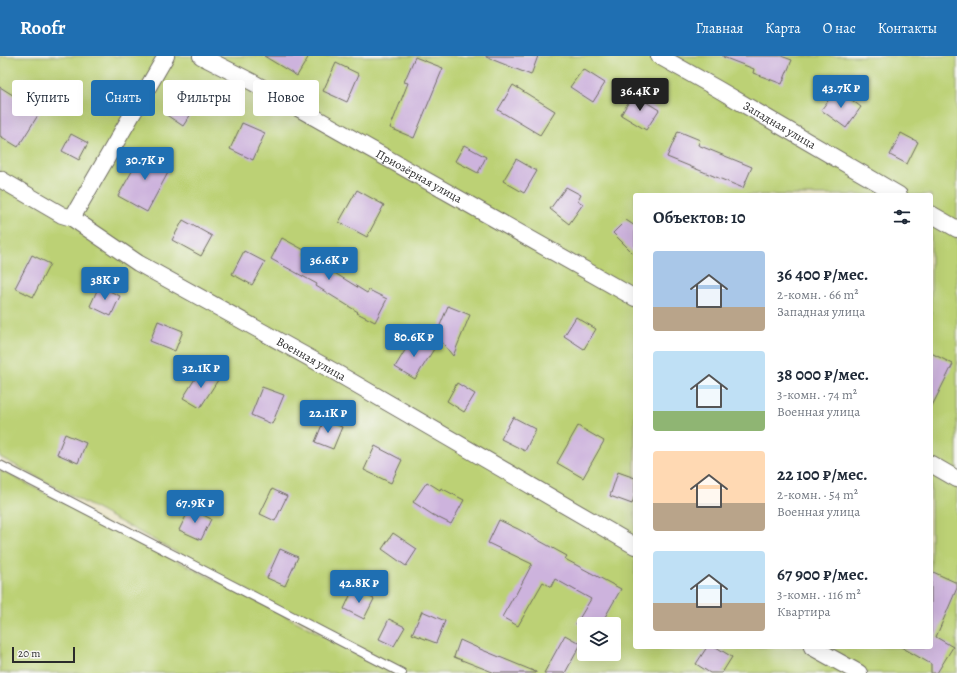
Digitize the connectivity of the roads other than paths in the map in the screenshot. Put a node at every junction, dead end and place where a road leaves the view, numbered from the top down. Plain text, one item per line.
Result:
1 (166, 56) edge
2 (201, 56) edge
3 (659, 56) edge
4 (0, 179) edge
5 (896, 193) edge
6 (933, 215) edge
7 (72, 218) junction
8 (957, 229) edge
9 (633, 297) edge
10 (0, 465) edge
11 (933, 465) edge
12 (957, 479) edge
13 (633, 545) edge
14 (816, 649) edge
15 (402, 673) edge
16 (859, 673) edge

1 - 7 street
2 - 9 street, Приозёрная улица
3 - 5 street, Западная улица
4 - 7 street, Военная улица
6 - 8 street
7 - 13 street, Военная улица
10 - 15 lane
11 - 12 street
14 - 16 street

